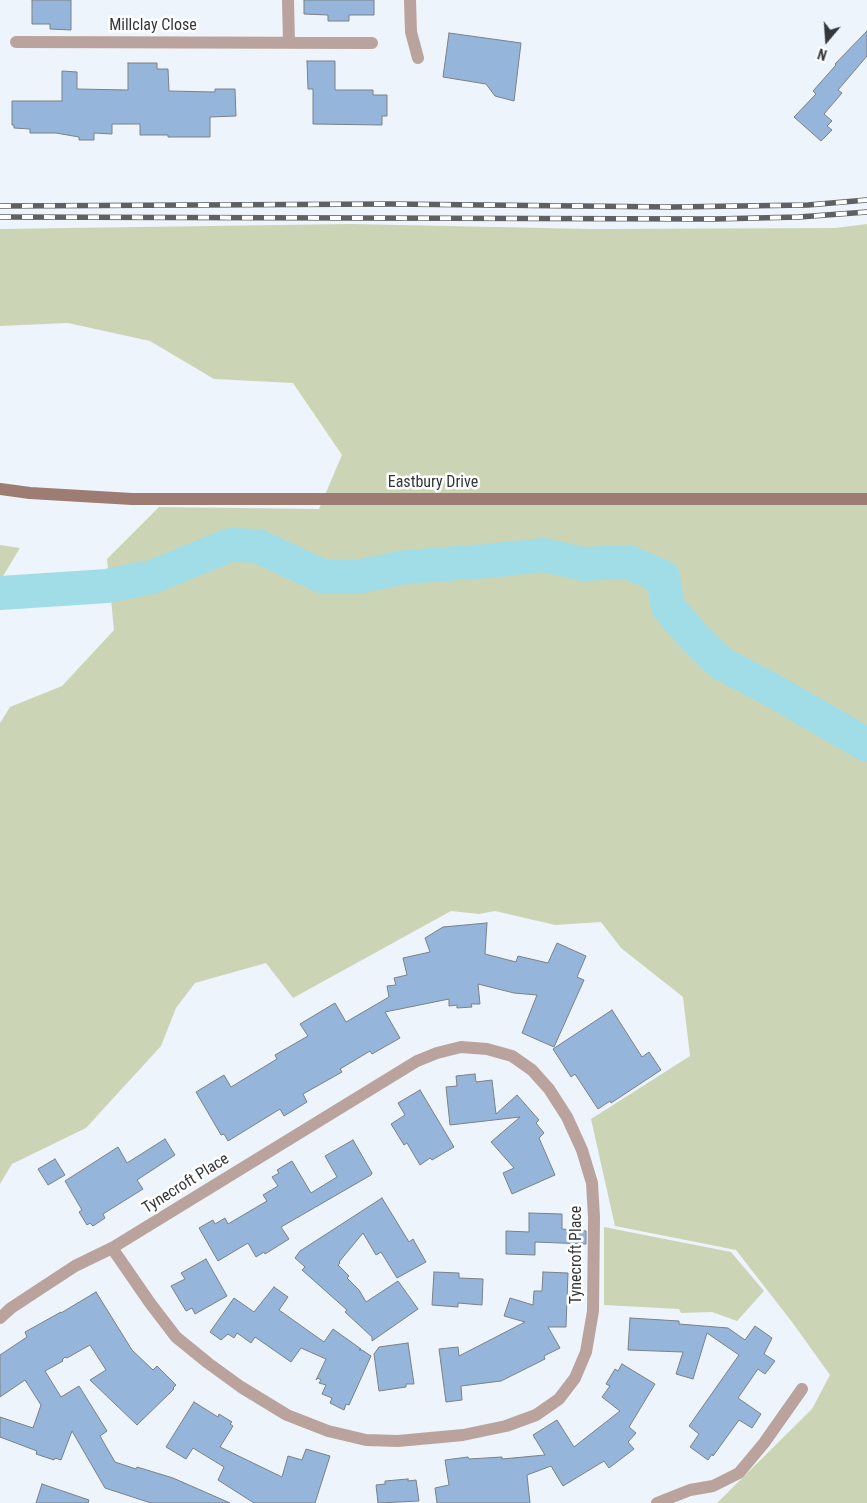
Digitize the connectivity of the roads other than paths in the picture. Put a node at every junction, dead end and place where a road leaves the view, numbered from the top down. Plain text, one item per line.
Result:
1 (288, 0) edge
2 (410, 0) edge
3 (16, 42) dead end
4 (289, 43) junction
5 (372, 43) dead end
6 (418, 58) dead end
7 (0, 489) edge
8 (867, 499) edge
9 (112, 1248) junction
10 (0, 1318) edge
11 (802, 1389) dead end
12 (657, 1503) edge

1 - 4 street
2 - 6 street
3 - 4 street, Millclay Close
4 - 5 street, Millclay Close
7 - 8 street, Eastbury Drive
9 - 9 street, Tynecroft Place
9 - 10 street, Tynecroft Place
11 - 12 street

